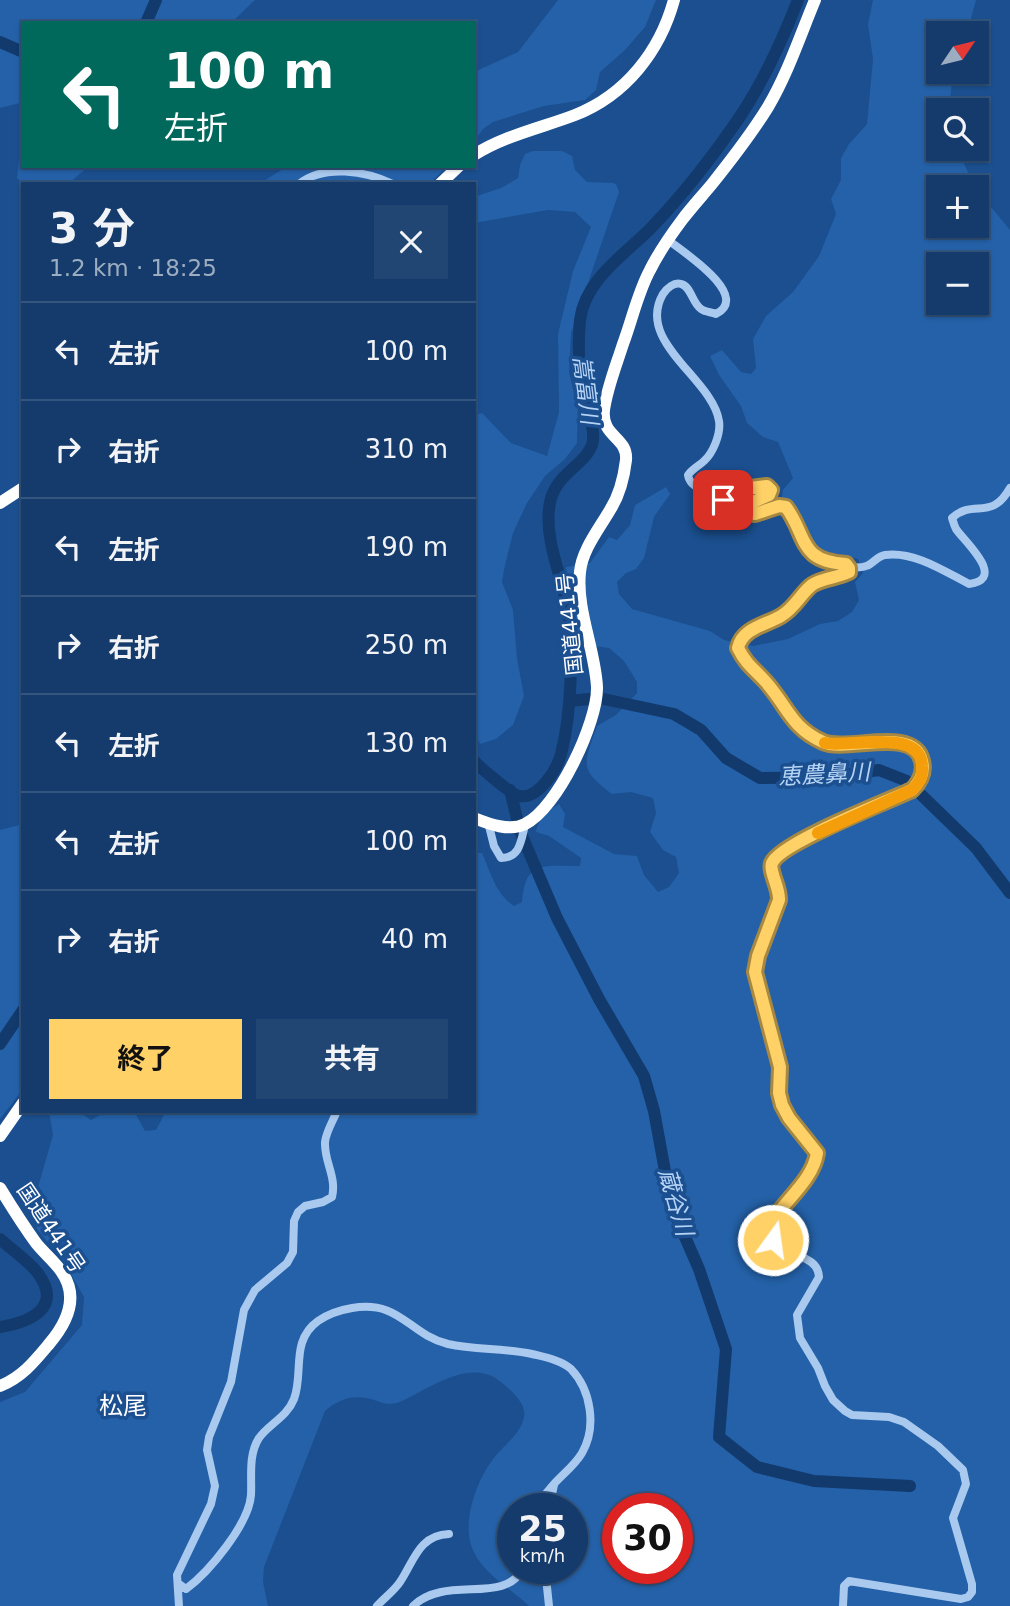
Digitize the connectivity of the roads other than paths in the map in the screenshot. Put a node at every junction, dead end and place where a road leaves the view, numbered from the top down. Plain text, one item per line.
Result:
1 (674, 0) edge
2 (815, 0) edge
3 (476, 154) edge
4 (457, 168) edge
5 (301, 182) edge
6 (389, 182) edge
7 (442, 182) edge
8 (668, 240) junction
9 (1010, 488) edge
10 (21, 489) edge
11 (0, 503) edge
12 (849, 568) junction
13 (476, 819) edge
14 (488, 822) junction
15 (525, 825) junction
16 (21, 1106) edge
17 (336, 1113) edge
18 (0, 1136) edge
19 (0, 1188) edge
20 (0, 1386) edge
21 (555, 1482) junction
22 (546, 1493) edge
23 (552, 1493) edge
24 (449, 1534) dead end
25 (179, 1584) junction
26 (518, 1584) edge
27 (547, 1584) edge
28 (512, 1594) dead end
29 (441, 1598) junction
30 (453, 1600) dead end
31 (179, 1606) edge
32 (377, 1606) edge
33 (412, 1606) edge
34 (434, 1606) edge
35 (549, 1606) edge
36 (843, 1606) edge

1 - 3 highway
2 - 8 highway, 国道441号
4 - 7 highway
5 - 6 street
8 - 12 street
8 - 15 highway, 国道441号
9 - 12 street
10 - 11 highway
12 - 36 street
13 - 14 highway
14 - 15 highway
14 - 15 street
16 - 18 highway
17 - 25 street
19 - 20 highway, 国道441号
21 - 22 street
21 - 23 street
21 - 25 street
24 - 32 street
25 - 31 street
26 - 28 street
27 - 35 street
29 - 30 street
29 - 33 street
29 - 34 street

